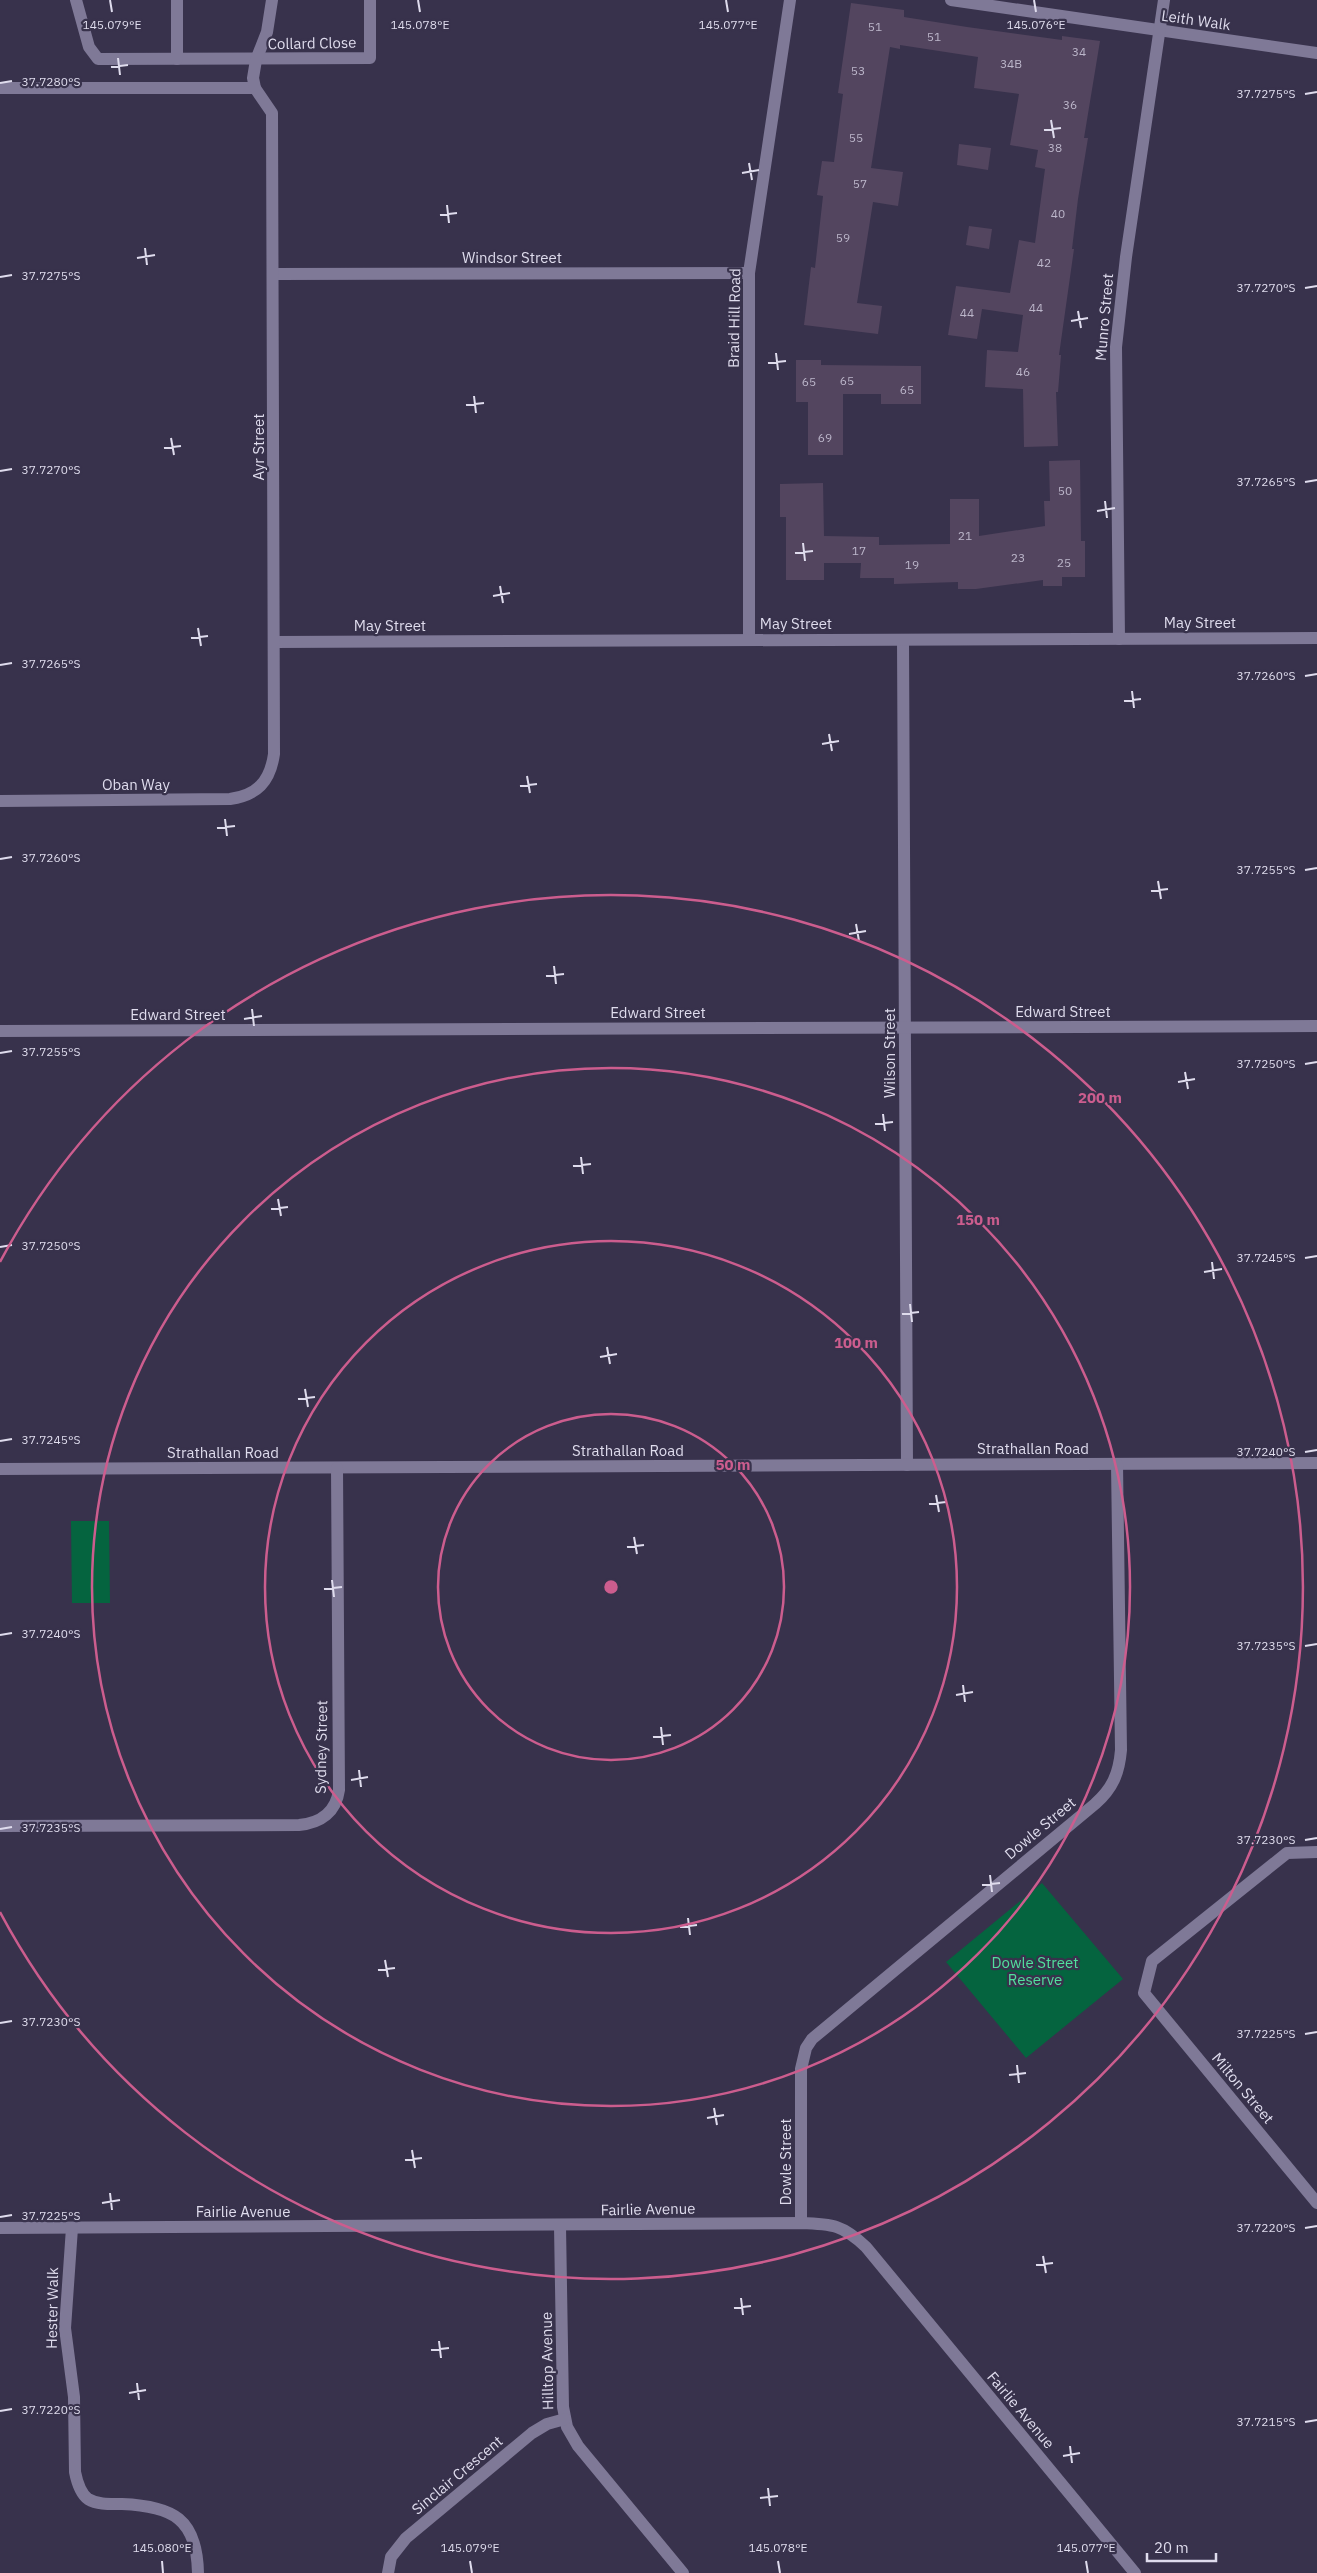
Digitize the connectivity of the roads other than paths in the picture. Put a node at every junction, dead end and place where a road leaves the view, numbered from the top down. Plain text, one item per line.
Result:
1 (76, 0) edge
2 (177, 0) edge
3 (272, 0) edge
4 (370, 0) edge
5 (790, 0) edge
6 (951, 0) edge
7 (1164, 0) edge
8 (1160, 31) junction
9 (1317, 53) edge
10 (177, 59) junction
11 (256, 60) junction
12 (0, 88) edge
13 (255, 88) junction
14 (750, 273) junction
15 (274, 274) junction
16 (1317, 638) edge
17 (749, 639) junction
18 (1119, 639) junction
19 (903, 640) junction
20 (274, 642) junction
21 (267, 780) joint
22 (0, 801) edge
23 (1317, 1026) edge
24 (905, 1028) junction
25 (0, 1031) edge
26 (1317, 1463) edge
27 (1117, 1464) junction
28 (907, 1465) junction
29 (337, 1468) junction
30 (0, 1470) edge
31 (0, 1826) edge
32 (1317, 1852) edge
33 (1317, 2203) edge
34 (801, 2223) junction
35 (560, 2226) junction
36 (0, 2228) edge
37 (72, 2228) junction
38 (564, 2419) junction
39 (198, 2573) edge
40 (388, 2573) edge
41 (683, 2573) edge
42 (1135, 2573) edge

1 - 10 street, Collard Close
2 - 10 street
3 - 11 street
4 - 11 street, Collard Close
5 - 14 street, Braid Hill Road
6 - 8 street, Leith Walk
7 - 8 street, Munro Street
8 - 9 street, Leith Walk
8 - 18 street, Munro Street
10 - 11 street, Collard Close
11 - 13 street, Collard Close
12 - 13 street
13 - 15 street, Ayr Street
14 - 15 street, Windsor Street
14 - 17 street, Braid Hill Road
15 - 20 street, Ayr Street
16 - 18 street, May Street
17 - 19 street, May Street
17 - 20 street, May Street
18 - 19 street, May Street
19 - 24 street, Wilson Street
20 - 21 street, Ayr Street
21 - 22 street, Oban Way
23 - 24 street, Edward Street
24 - 25 street, Edward Street
24 - 28 street, Wilson Street
26 - 27 street, Strathallan Road
27 - 28 street, Strathallan Road
27 - 34 street, Dowle Street
28 - 29 street, Strathallan Road
29 - 30 street, Strathallan Road
29 - 31 street, Sydney Street
32 - 33 street, Milton Street
34 - 35 street, Fairlie Avenue
34 - 42 street, Fairlie Avenue
35 - 37 street, Fairlie Avenue
35 - 38 street, Hilltop Avenue
36 - 37 street, Fairlie Avenue
37 - 39 street, Hester Walk
38 - 40 street, Sinclair Crescent
38 - 41 street, Hilltop Avenue

